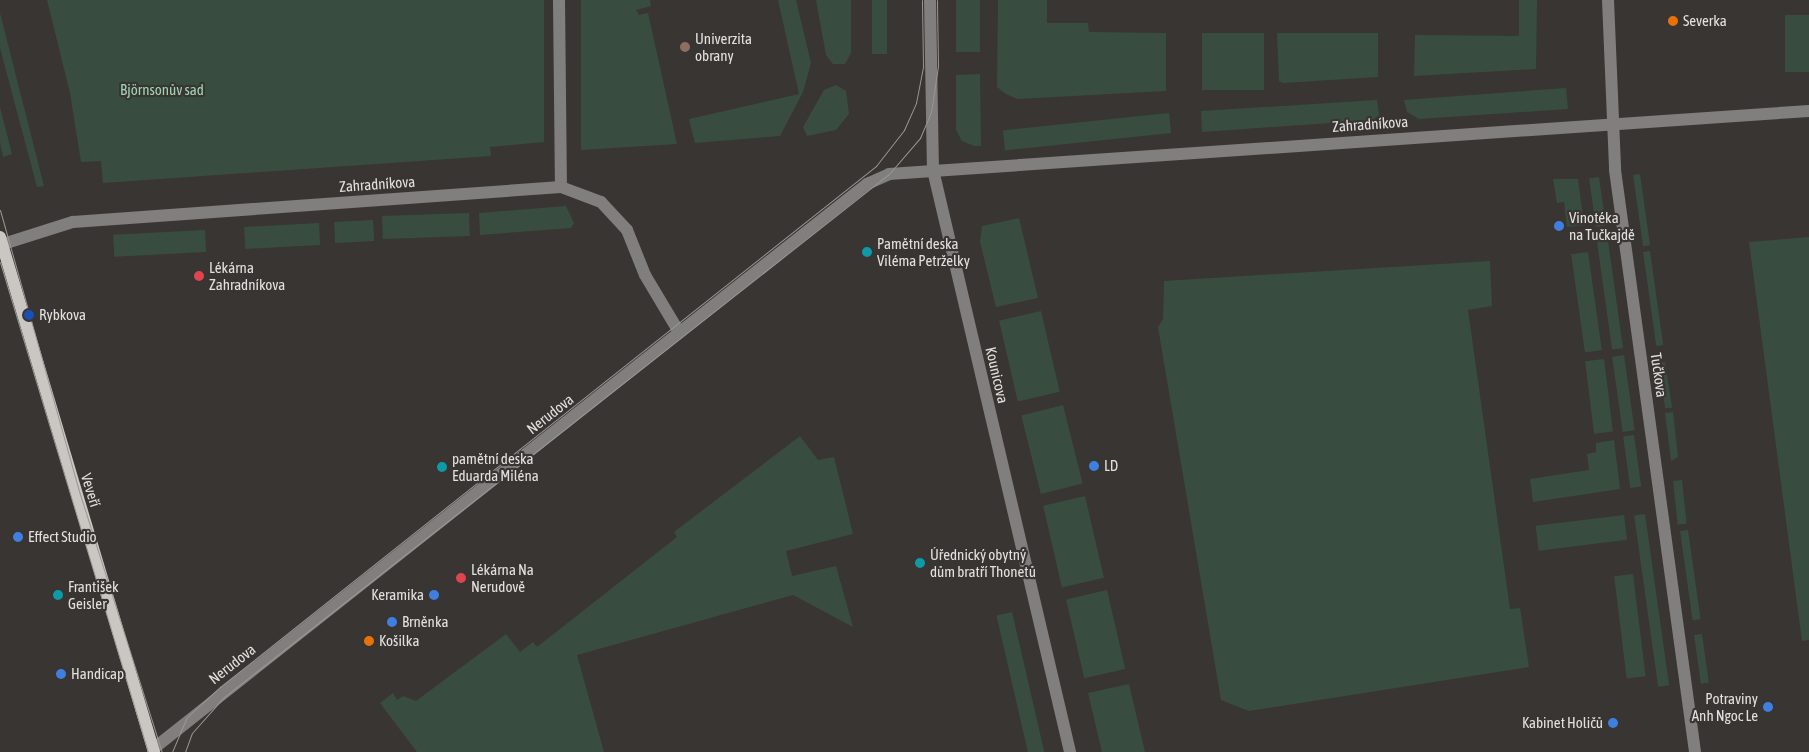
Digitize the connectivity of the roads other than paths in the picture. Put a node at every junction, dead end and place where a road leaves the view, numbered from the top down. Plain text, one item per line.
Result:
1 (559, 0) edge
2 (930, 0) edge
3 (1608, 0) edge
4 (1809, 111) edge
5 (1610, 123) junction
6 (933, 170) junction
7 (561, 187) junction
8 (1, 242) edge
9 (679, 332) junction
10 (153, 751) edge
11 (1070, 752) edge
12 (1695, 752) edge

1 - 7 street
2 - 6 street, Kounicova
3 - 5 street, Tučkova
4 - 5 street, Zahradníkova
5 - 6 street, Zahradníkova
5 - 12 street, Tučkova
6 - 9 street, Nerudova
6 - 11 street, Kounicova
7 - 8 street, Zahradníkova
7 - 9 street, Zahradníkova
8 - 10 main road, Veveří
9 - 10 street, Nerudova

